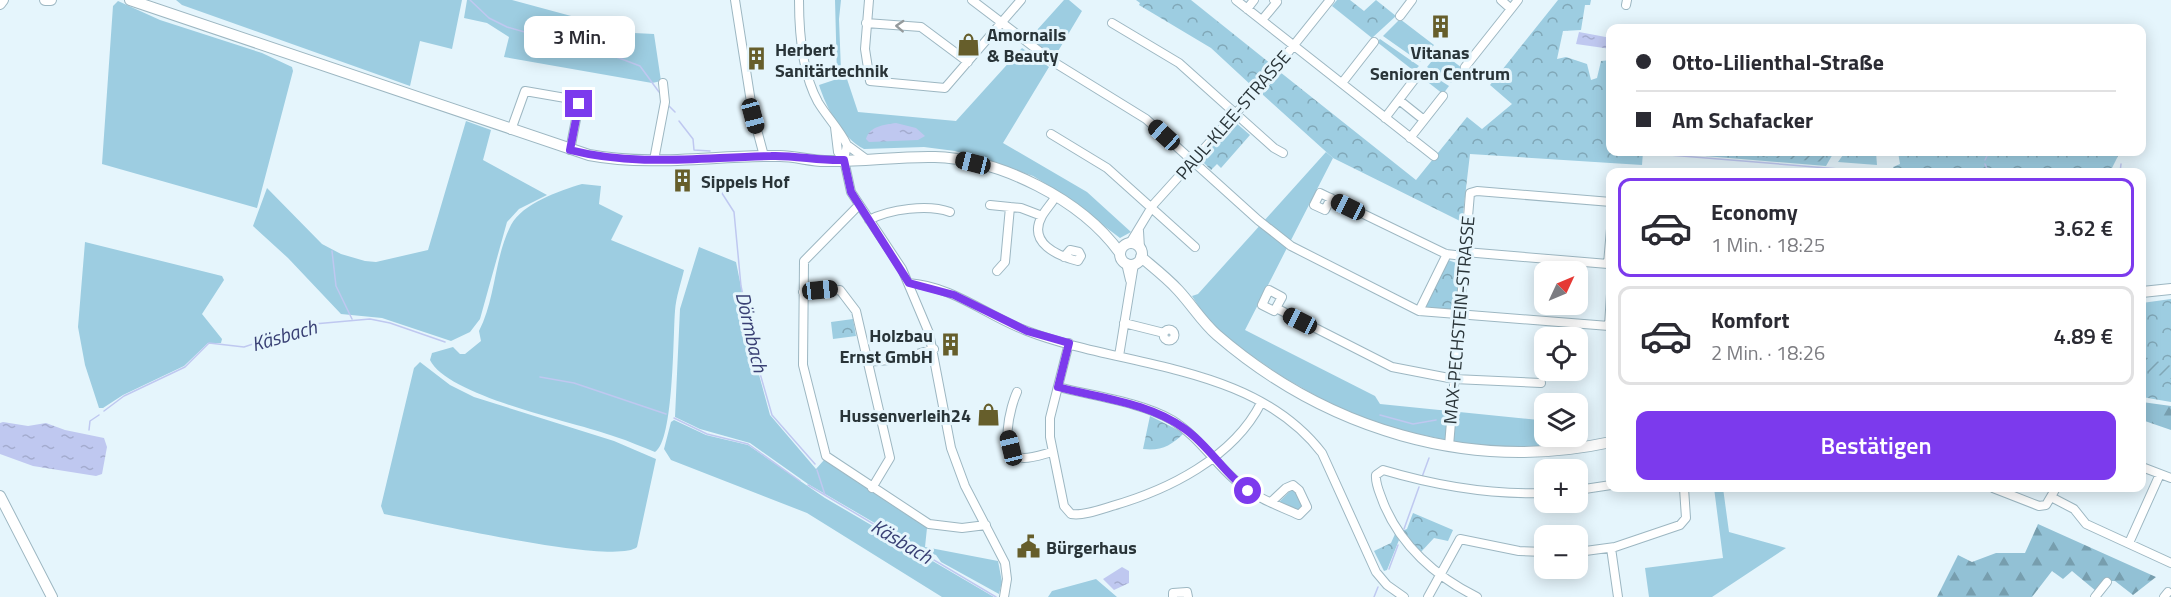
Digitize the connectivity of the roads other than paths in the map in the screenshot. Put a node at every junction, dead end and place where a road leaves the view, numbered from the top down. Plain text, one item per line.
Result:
1 (3, 0) edge
2 (45, 0) edge
3 (51, 0) edge
4 (130, 0) edge
5 (735, 0) edge
6 (799, 0) edge
7 (869, 0) edge
8 (972, 0) edge
9 (1021, 0) edge
10 (1236, 0) edge
11 (1254, 0) edge
12 (1274, 0) edge
13 (1330, 0) edge
14 (1412, 0) edge
15 (1501, 0) edge
16 (1518, 0) edge
17 (0, 4) edge
18 (1247, 9) junction
19 (1511, 9) junction
20 (1400, 16) dead end
21 (1262, 20) junction
22 (866, 23) junction
23 (1112, 23) dead end
24 (1002, 24) junction
25 (1374, 42) dead end
26 (1294, 46) junction
27 (968, 63) junction
28 (1465, 67) dead end
29 (1418, 76) dead end
30 (663, 83) dead end
31 (1342, 83) junction
32 (1443, 96) dead end
33 (1399, 100) junction
34 (1235, 114) junction
35 (1384, 118) junction
36 (1424, 120) junction
37 (835, 127) junction
38 (511, 130) junction
39 (1051, 134) dead end
40 (1410, 138) junction
41 (847, 145) junction
42 (570, 150) junction
43 (1283, 153) dead end
44 (764, 156) junction
45 (1434, 156) dead end
46 (866, 159) junction
47 (654, 160) junction
48 (844, 160) junction
49 (1192, 161) junction
50 (1056, 196) junction
51 (1331, 198) dead end
52 (1606, 202) edge
53 (859, 204) junction
54 (990, 205) dead end
55 (1010, 207) junction
56 (1151, 208) junction
57 (950, 212) dead end
58 (1042, 216) junction
59 (869, 220) junction
60 (1196, 247) dead end
61 (1132, 254) junction
62 (1447, 254) junction
63 (1464, 254) junction
64 (1064, 257) dead end
65 (1606, 265) edge
66 (997, 272) dead end
67 (909, 283) junction
68 (2171, 289) edge
69 (803, 292) junction
70 (2146, 292) edge
71 (1276, 308) dead end
72 (1419, 310) junction
73 (1460, 315) junction
74 (1124, 323) junction
75 (1606, 326) edge
76 (1164, 333) dead end
77 (1069, 343) junction
78 (934, 349) junction
79 (1119, 356) junction
80 (867, 362) junction
81 (1454, 379) junction
82 (1541, 383) dead end
83 (1058, 387) junction
84 (1017, 392) dead end
85 (1261, 403) junction
86 (1606, 443) edge
87 (1449, 446) junction
88 (1052, 452) junction
89 (1212, 457) junction
90 (2146, 469) edge
91 (2160, 474) junction
92 (2171, 478) edge
93 (1606, 485) edge
94 (872, 488) junction
95 (1588, 488) edge
96 (1685, 492) edge
97 (2003, 492) edge
98 (2054, 492) edge
99 (1534, 493) edge
100 (0, 496) edge
101 (2051, 497) junction
102 (1272, 502) dead end
103 (986, 525) junction
104 (2129, 543) junction
105 (1611, 548) junction
106 (1588, 551) edge
107 (1534, 552) edge
108 (2171, 563) edge
109 (1442, 576) junction
110 (2107, 582) dead end
111 (52, 597) edge
112 (1004, 597) edge
113 (1173, 597) edge
114 (1188, 597) edge
115 (1404, 597) edge
116 (1428, 597) edge
117 (1477, 597) edge
118 (1618, 597) edge
119 (2095, 597) edge

1 - 17 main road
2 - 3 main road
4 - 38 main road
5 - 44 street
6 - 37 street
7 - 22 street
8 - 24 street
9 - 24 street
10 - 18 street
11 - 18 street
12 - 21 street
13 - 26 street, PAUL-KLEE-STRASSE
14 - 20 street
15 - 19 street
16 - 19 street
18 - 21 street
19 - 28 street
21 - 26 street
27 -> 22 street
22 - 27 street
23 - 34 street
24 - 27 street
24 - 49 street
25 - 31 street
26 - 31 street
26 - 34 street, PAUL-KLEE-STRASSE
29 - 33 street
30 - 47 street
31 - 35 street
32 - 36 street
33 - 35 street
33 - 36 street
34 - 43 street
34 - 49 street, PAUL-KLEE-STRASSE
35 - 40 street
36 - 40 street
37 - 41 street
37 - 48 street
38 - 42 main road
38 - 42 street
39 - 56 street
40 - 45 street
41 - 46 street
41 - 48 street
42 - 47 main road
44 - 47 main road
44 - 48 main road
46 - 48 main road
46 - 50 main road
48 - 53 street
49 - 56 street, PAUL-KLEE-STRASSE
49 - 72 street
50 - 58 street
50 - 61 main road
51 - 62 street
52 - 63 street, MAX-PECHSTEIN-STRASSE
53 - 59 street
53 - 69 street
54 - 55 street
55 - 58 street
55 - 66 street
56 - 60 street
56 - 61 street, PAUL-KLEE-STRASSE
57 - 59 street
58 - 64 street
59 - 67 street
61 - 74 street, PAUL-KLEE-STRASSE
61 - 87 main road
62 - 63 street
62 - 72 street
63 - 65 street
63 - 73 street, MAX-PECHSTEIN-STRASSE
67 - 77 street
67 - 78 street
68 - 70 main road
69 - 80 street
69 - 94 street
71 - 81 street
72 - 73 street
73 - 75 street
73 - 81 street, MAX-PECHSTEIN-STRASSE
74 - 76 street
74 - 79 street
77 - 79 street
77 - 83 street
78 - 80 street
78 - 103 street
79 - 85 street
80 - 94 street
81 - 82 street
81 - 87 street, MAX-PECHSTEIN-STRASSE
83 - 88 street
83 - 89 street
84 - 88 street
85 - 89 street
85 - 115 street
86 - 87 main road
88 - 89 street
89 - 102 street
90 - 91 street
91 - 92 street
91 - 104 street
93 - 95 street
94 - 103 street
96 - 105 street
97 - 101 street
98 - 101 street
99 - 109 street
100 - 111 main road
101 - 104 street
103 - 112 street
104 - 108 street
105 - 106 street
105 - 118 street
107 - 109 street
109 - 116 street
109 - 117 street
110 - 119 street
113 - 114 street

